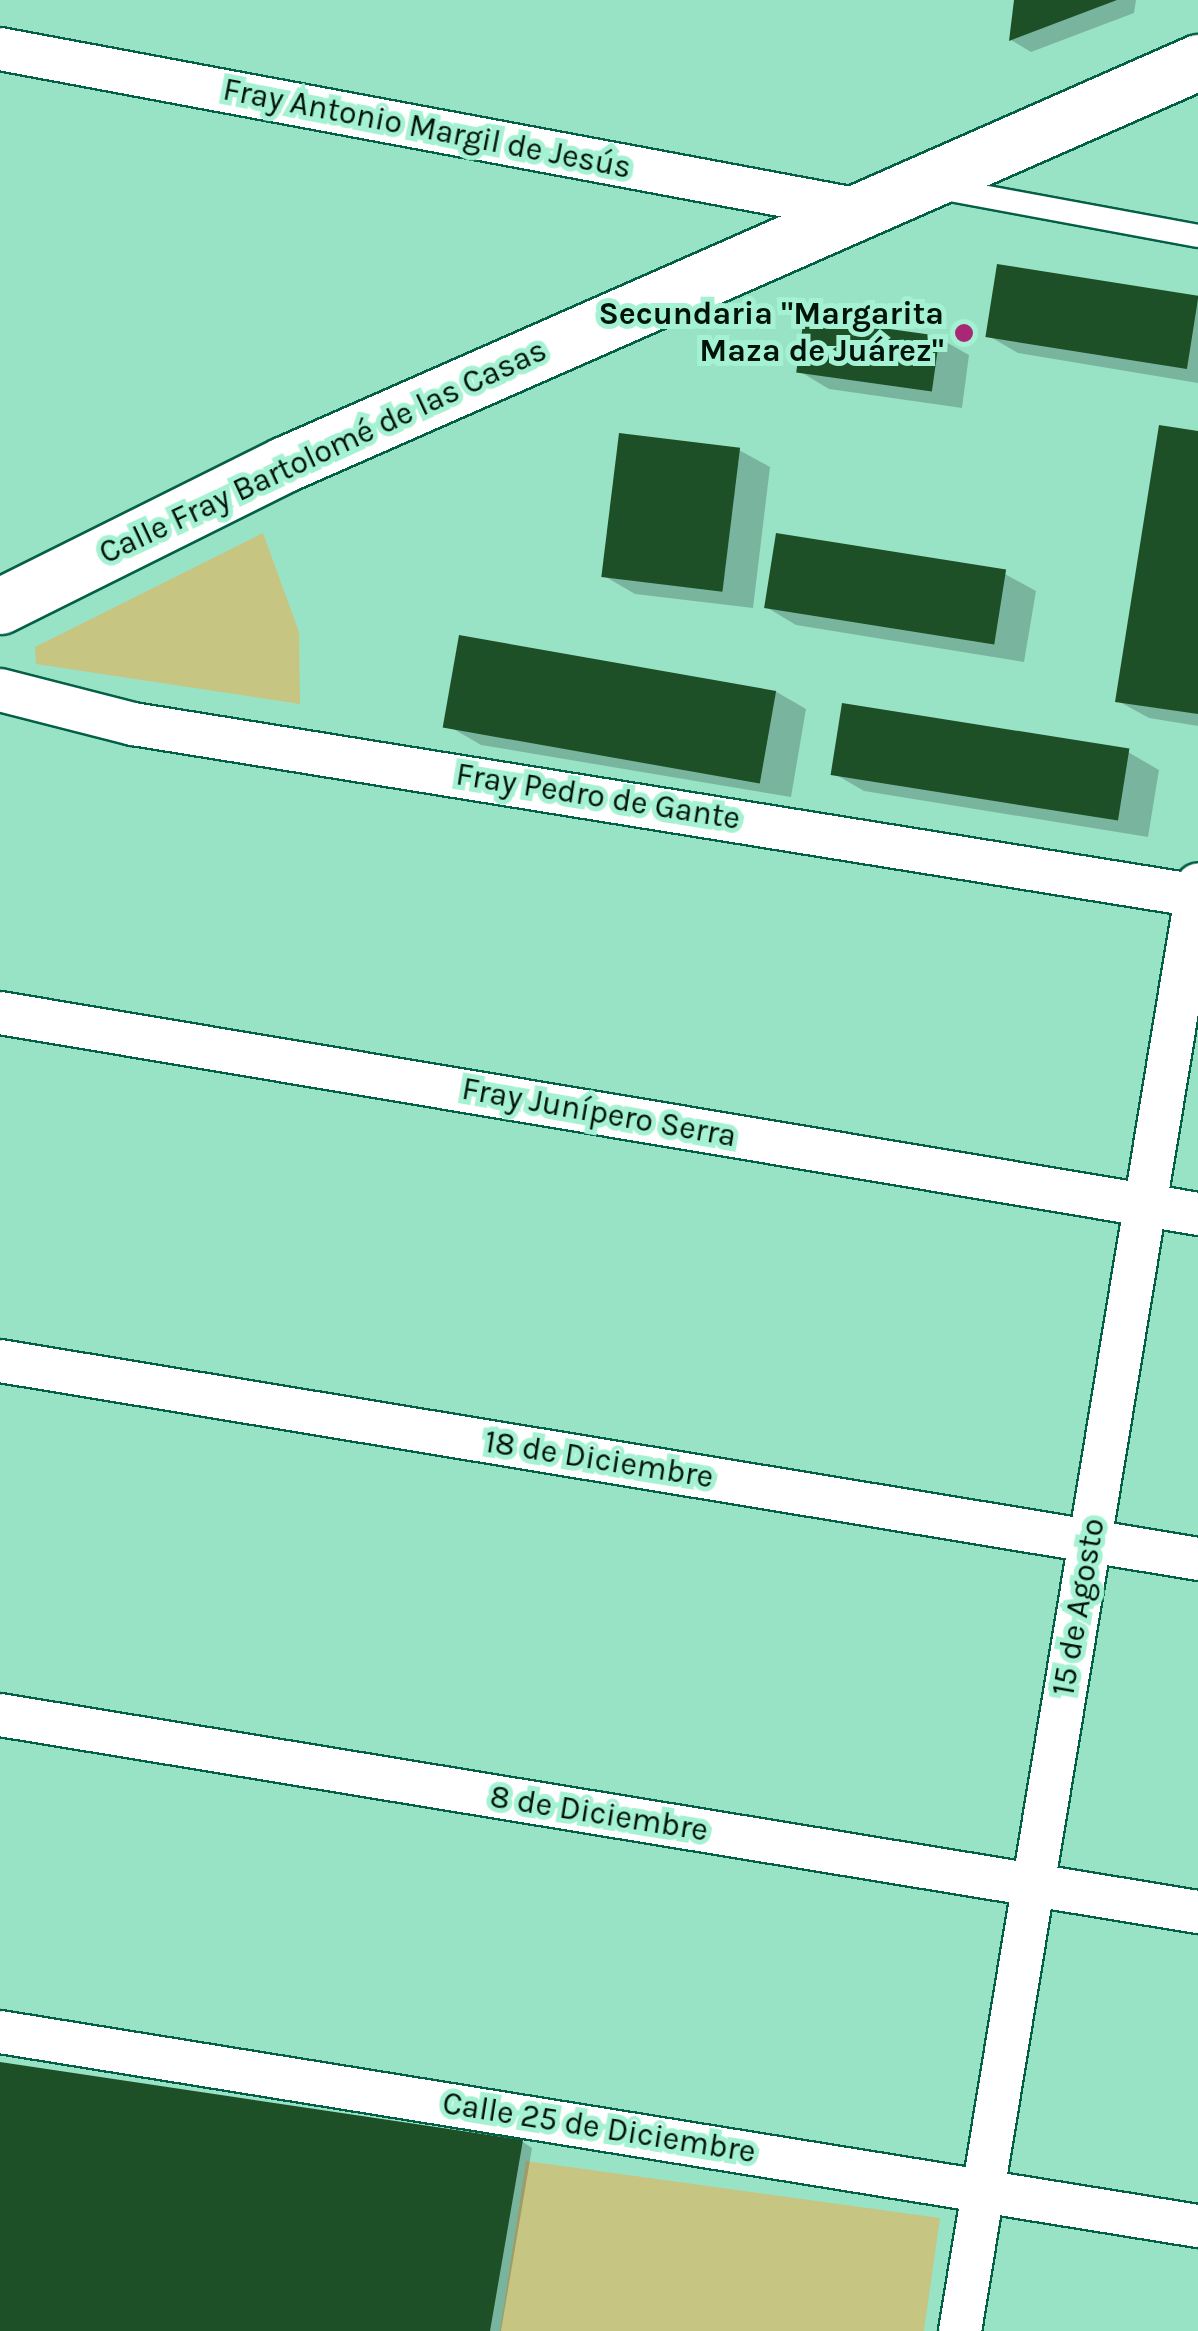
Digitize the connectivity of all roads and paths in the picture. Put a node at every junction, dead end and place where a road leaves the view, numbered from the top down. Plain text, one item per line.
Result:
1 (0, 49) edge
2 (1198, 62) edge
3 (916, 183) junction
4 (855, 209) junction
5 (1198, 236) edge
6 (0, 606) edge
7 (0, 690) edge
8 (1197, 892) edge
9 (0, 1013) edge
10 (1146, 1206) junction
11 (1198, 1214) edge
12 (0, 1361) edge
13 (1091, 1542) junction
14 (1198, 1559) edge
15 (0, 1715) edge
16 (1031, 1885) junction
17 (1198, 1912) edge
18 (0, 2032) edge
19 (983, 2190) junction
20 (1198, 2226) edge
21 (960, 2331) edge

1 - 4 street, Fray Antonio Margil de Jesús
2 - 3 street, Calle Fray Bartolomé de las Casas
3 - 4 street, Calle Fray Bartolomé de las Casas
3 - 5 lane
4 - 6 street, Calle Fray Bartolomé de las Casas
7 - 8 street, Fray Pedro de Gante
8 - 10 street, 15 de Agosto
9 - 10 street, Fray Junípero Serra
10 - 11 street, Fray Junípero Serra
10 - 13 street, 15 de Agosto
12 - 13 street, 18 de Diciembre
13 - 14 street, 18 de Diciembre
13 - 16 street, 15 de Agosto
15 - 16 street, 8 de Diciembre
16 - 17 street, 8 de Diciembre
16 - 19 street, 15 de Agosto
18 - 19 street, Calle 25 de Diciembre
19 - 20 street, Calle 25 de Diciembre
19 - 21 street, 15 de Agosto

